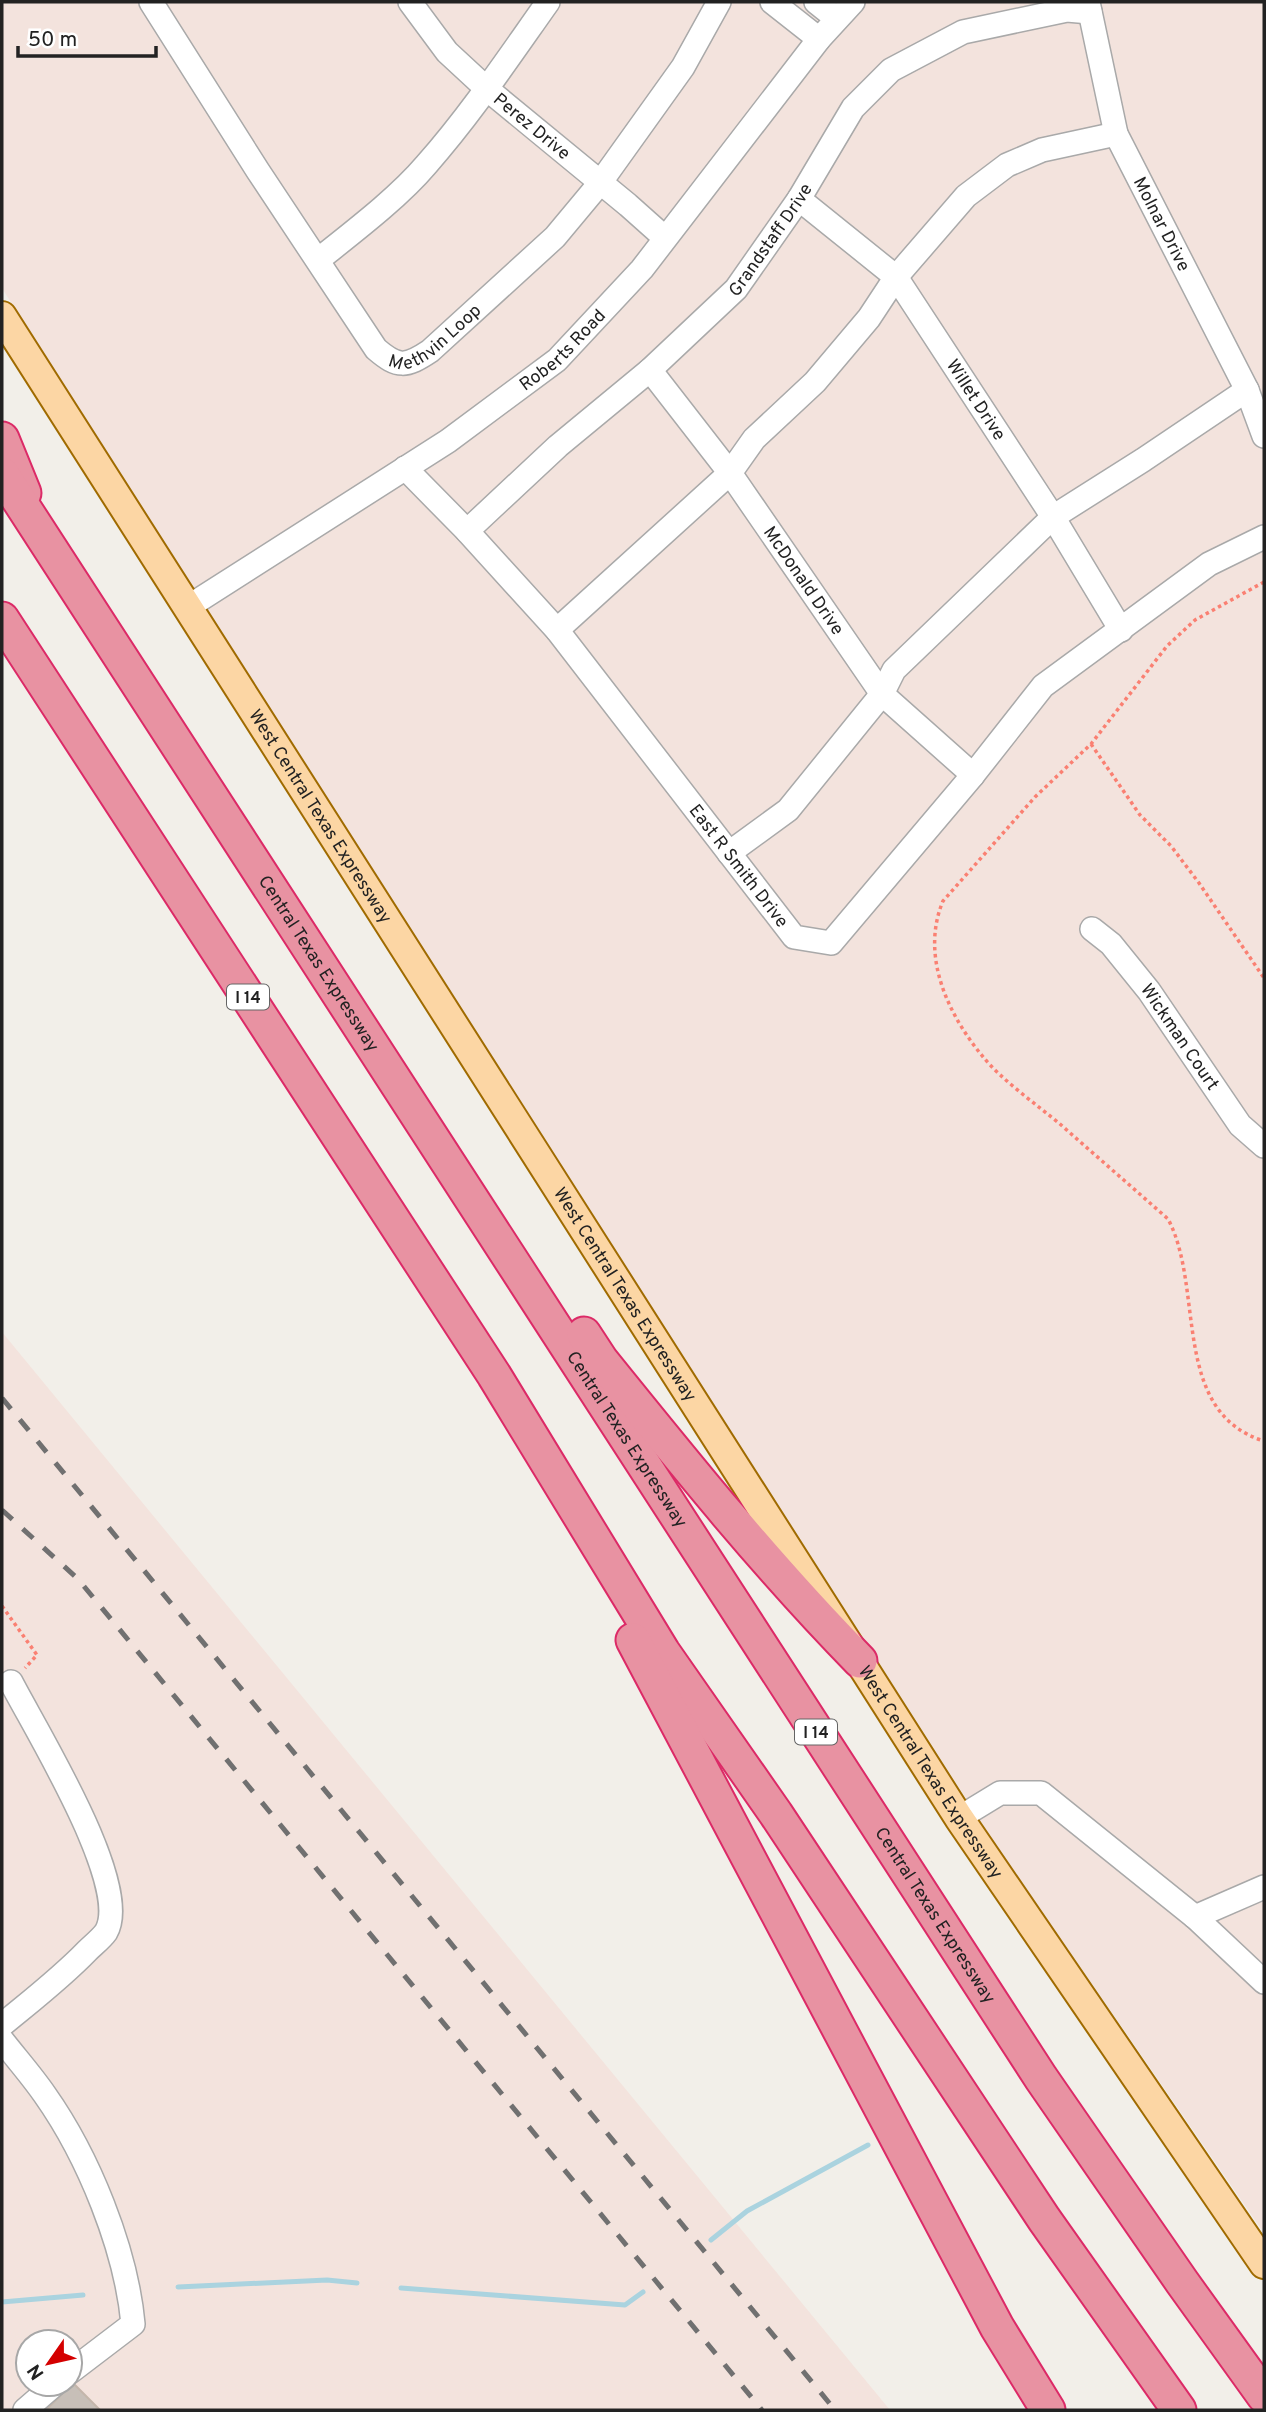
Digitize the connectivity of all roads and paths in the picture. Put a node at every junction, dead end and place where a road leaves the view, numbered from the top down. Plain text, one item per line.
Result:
1 (151, 2) edge
2 (410, 2) edge
3 (548, 2) edge
4 (719, 2) edge
5 (772, 2) edge
6 (816, 2) edge
7 (853, 2) edge
8 (1089, 7) edge
9 (836, 18) junction
10 (819, 39) junction
11 (486, 89) junction
12 (1116, 134) junction
13 (600, 183) junction
14 (799, 199) junction
15 (665, 238) junction
16 (318, 260) junction
17 (897, 277) junction
18 (2, 316) edge
19 (650, 370) junction
20 (1247, 390) junction
21 (1264, 436) edge
22 (2, 439) edge
23 (405, 468) junction
24 (2, 474) edge
25 (730, 474) junction
26 (1053, 517) junction
27 (467, 531) junction
28 (43, 537) junction
29 (1264, 537) edge
30 (1264, 582) edge
31 (188, 607) junction
32 (2, 619) edge
33 (557, 629) junction
34 (1121, 630) junction
35 (882, 694) junction
36 (1091, 744) junction
37 (973, 775) junction
38 (729, 853) junction
39 (1092, 929) dead end
40 (1264, 978) edge
41 (382, 1059) junction
42 (1264, 1146) edge
43 (494, 1375) junction
44 (1264, 1441) edge
45 (2, 1606) edge
46 (860, 1661) junction
47 (10, 1682) joint
48 (959, 1818) junction
49 (1264, 1887) edge
50 (1195, 1917) junction
51 (1264, 1982) edge
52 (2, 2025) edge
53 (2, 2040) edge
54 (1264, 2264) edge
55 (84, 2361) edge
56 (1264, 2396) edge
57 (39, 2398) edge
58 (25, 2410) edge
59 (1048, 2410) edge
60 (1179, 2410) edge

1 - 16 street, Methvin Loop
2 - 11 street, Perez Drive
3 - 11 street
4 - 13 street, Methvin Loop
5 - 10 street
6 - 9 street
7 - 9 street, Roberts Road
8 - 12 street, Molnar Drive
8 - 14 street, Grandstaff Drive
9 - 10 street, Roberts Road
10 - 15 street, Roberts Road
11 - 13 street, Perez Drive
11 - 16 street
12 - 17 street
12 - 20 street, Molnar Drive
13 - 15 street, Perez Drive
13 - 16 street, Methvin Loop
14 - 17 street, Willet Drive
14 - 19 street, Grandstaff Drive
15 - 23 street, Roberts Road
17 - 25 street
17 - 26 street, Willet Drive
18 - 31 main road, West Central Texas Expressway
19 - 25 street, McDonald Drive
19 - 27 street, Grandstaff Drive
20 - 21 street, Molnar Drive
20 - 26 street
22 - 28 highway
23 - 27 street, East R Smith Drive
23 - 31 street, Roberts Road
24 - 28 highway, Central Texas Expressway / I 14
25 - 33 street
25 - 35 street, McDonald Drive
26 - 34 street, Willet Drive
26 - 35 street
27 - 33 street, East R Smith Drive
28 - 41 highway, Central Texas Expressway / I 14
29 - 34 street, East R Smith Drive
30 - 36 path
31 - 46 main road, West Central Texas Expressway
32 - 43 highway, I 14
33 - 38 street, East R Smith Drive
34 - 37 street, East R Smith Drive
35 - 37 street, McDonald Drive
35 - 38 street
36 - 40 path
36 - 44 path
37 - 38 street, East R Smith Drive
39 - 42 street, Wickman Court
41 - 46 highway
41 - 56 highway, Central Texas Expressway / I 14
43 - 59 highway
43 - 60 highway, I 14
45 - 47 path
46 - 48 main road, West Central Texas Expressway
47 - 52 street
48 - 50 street
48 - 54 main road, West Central Texas Expressway
49 - 50 street
50 - 51 street
53 - 55 street
57 - 58 street

